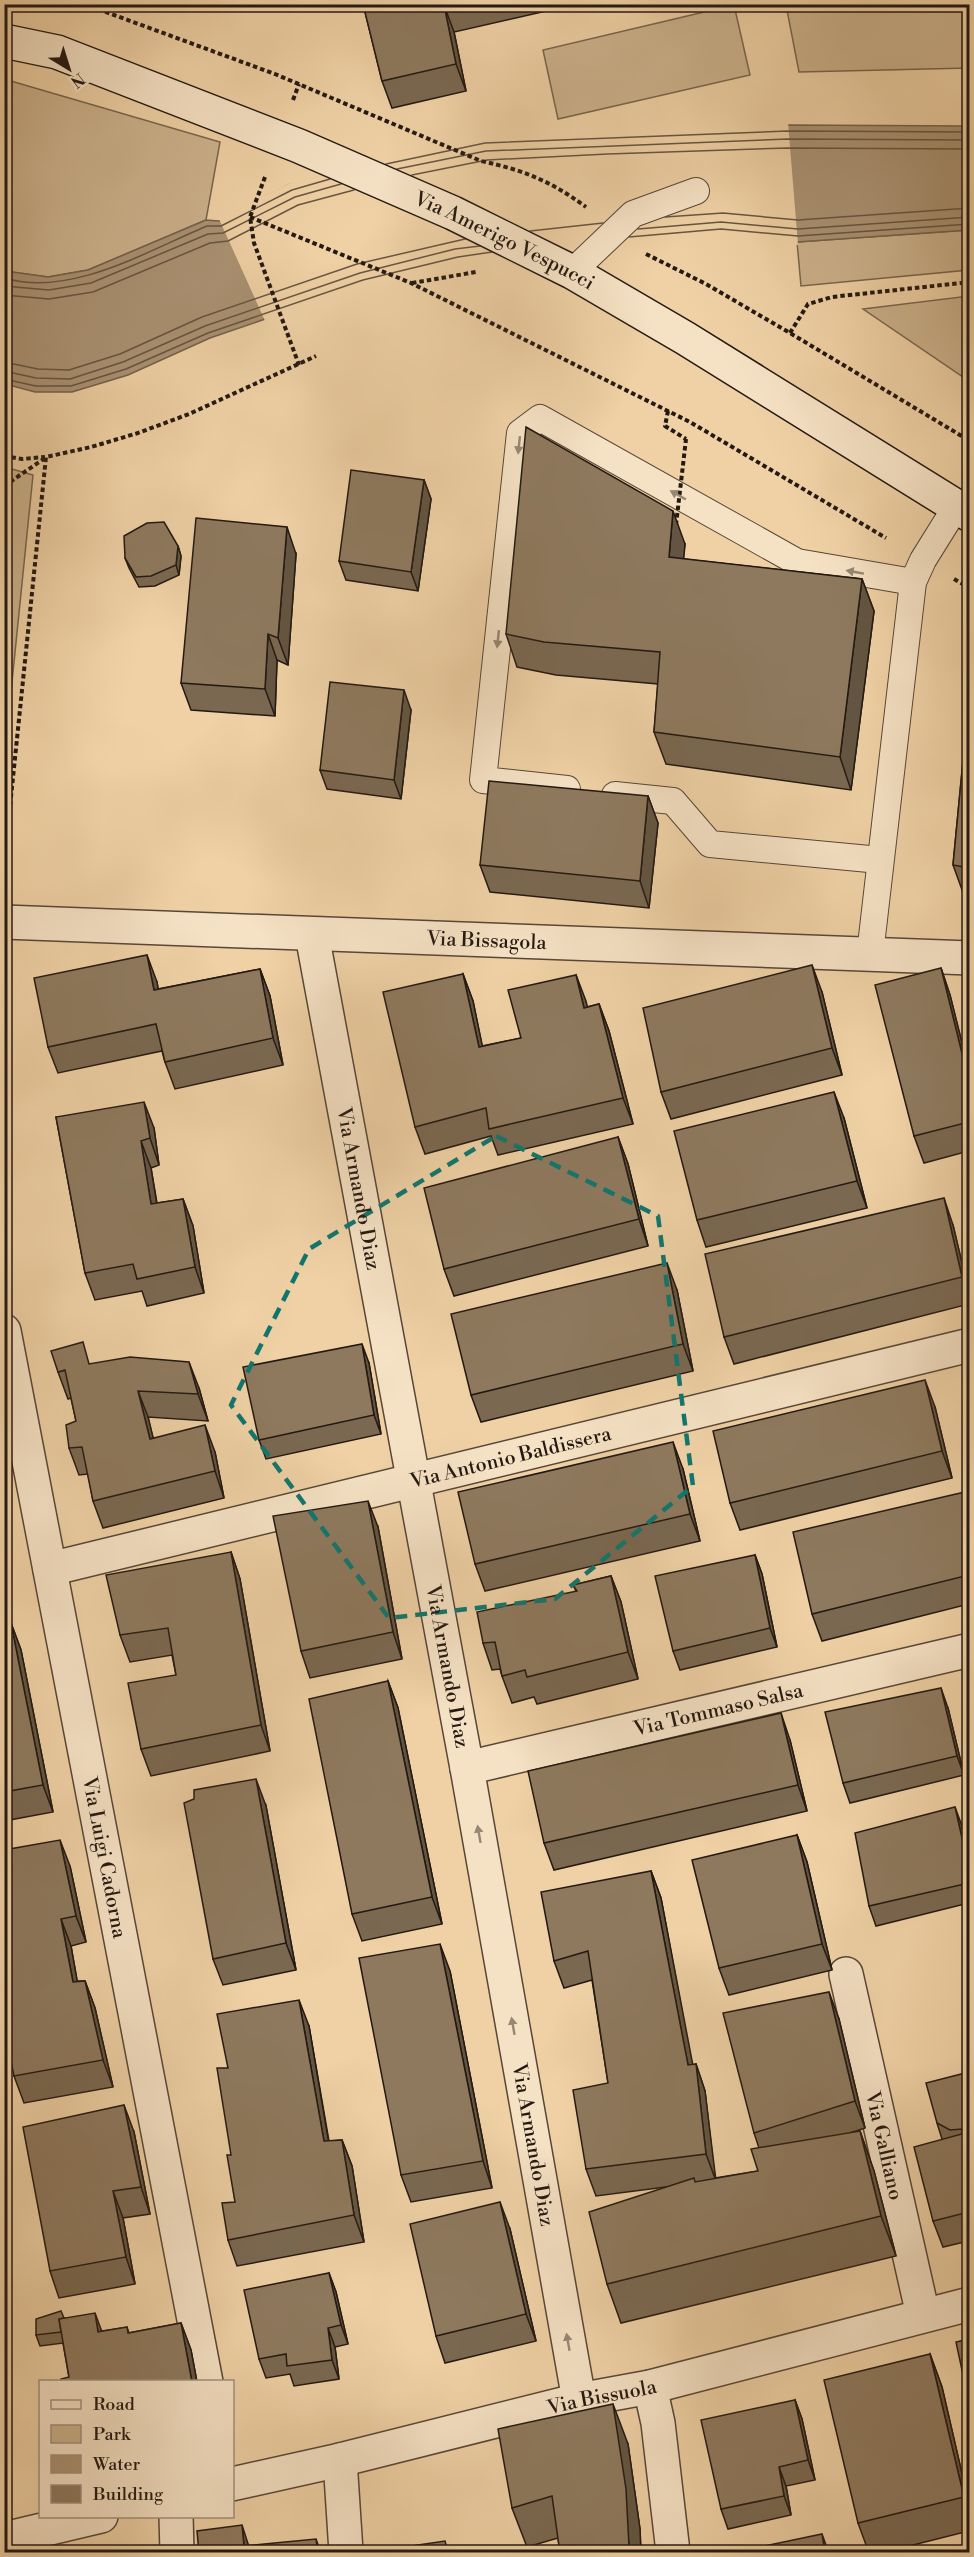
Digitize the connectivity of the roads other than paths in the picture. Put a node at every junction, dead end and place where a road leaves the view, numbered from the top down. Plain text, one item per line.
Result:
1 (4, 41) edge
2 (696, 191) dead end
3 (576, 275) junction
4 (963, 511) edge
5 (913, 582) junction
6 (880, 860) junction
7 (4, 922) edge
8 (312, 935) junction
9 (870, 954) junction
10 (969, 958) edge
11 (4, 1331) edge
12 (969, 1345) edge
13 (413, 1481) junction
14 (50, 1569) junction
15 (969, 1650) edge
16 (467, 1768) junction
17 (846, 1974) dead end
18 (969, 2304) edge
19 (923, 2315) junction
20 (206, 2380) edge
21 (650, 2386) junction
22 (579, 2400) junction
23 (340, 2460) junction
24 (234, 2484) edge
25 (97, 2518) edge
26 (176, 2518) edge
27 (4, 2539) edge
28 (177, 2553) edge
29 (346, 2553) edge
30 (673, 2553) edge

1 - 3 street, Via Amerigo Vespucci
2 - 3 lane
3 - 4 street, Via Amerigo Vespucci
4 - 5 lane
5 - 6 lane
5 -> 6 lane
6 - 9 lane
7 - 8 street, Via Bissagola
8 - 9 street, Via Bissagola
8 - 13 street, Via Armando Diaz
9 - 10 street, Via Bissagola
11 - 14 street, Via Luigi Cadorna
12 - 13 street, Via Antonio Baldissera
13 - 14 street, Via Antonio Baldissera
13 - 16 street, Via Armando Diaz
14 - 20 street, Via Luigi Cadorna
15 - 16 street, Via Tommaso Salsa
22 -> 16 street, Via Armando Diaz
17 - 19 street, Via Galliano
18 - 19 street, Via Bissuola
19 - 21 street, Via Bissuola
21 - 22 street, Via Bissuola
21 - 30 street
22 - 23 street, Via Bissuola
23 - 24 street, Via Bissuola
23 - 29 street
25 - 27 street
26 - 28 street

